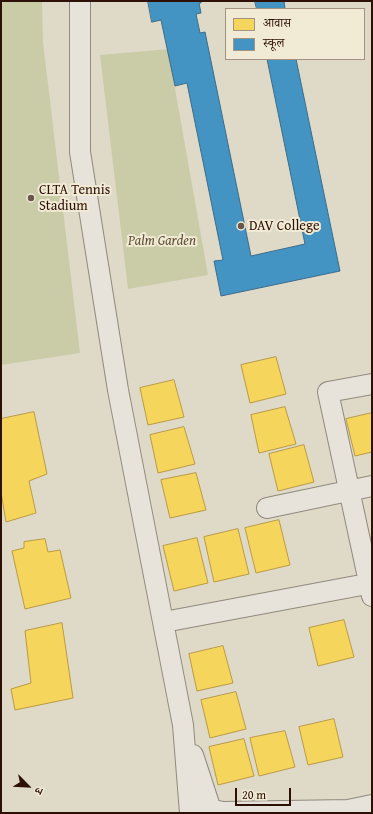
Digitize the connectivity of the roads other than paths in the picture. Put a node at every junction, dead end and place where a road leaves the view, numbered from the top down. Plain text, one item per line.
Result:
1 (80, 1) edge
2 (372, 384) edge
3 (372, 486) edge
4 (350, 491) junction
5 (266, 508) dead end
6 (371, 587) edge
7 (164, 622) junction
8 (183, 725) junction
9 (372, 805) edge
10 (213, 812) edge
11 (344, 812) edge
12 (190, 813) edge

1 - 7 street
2 - 4 street
3 - 4 street
4 - 5 street
4 - 6 street
6 - 7 street
7 - 8 street
8 - 10 street
8 - 12 street
9 - 11 street
10 - 11 street

